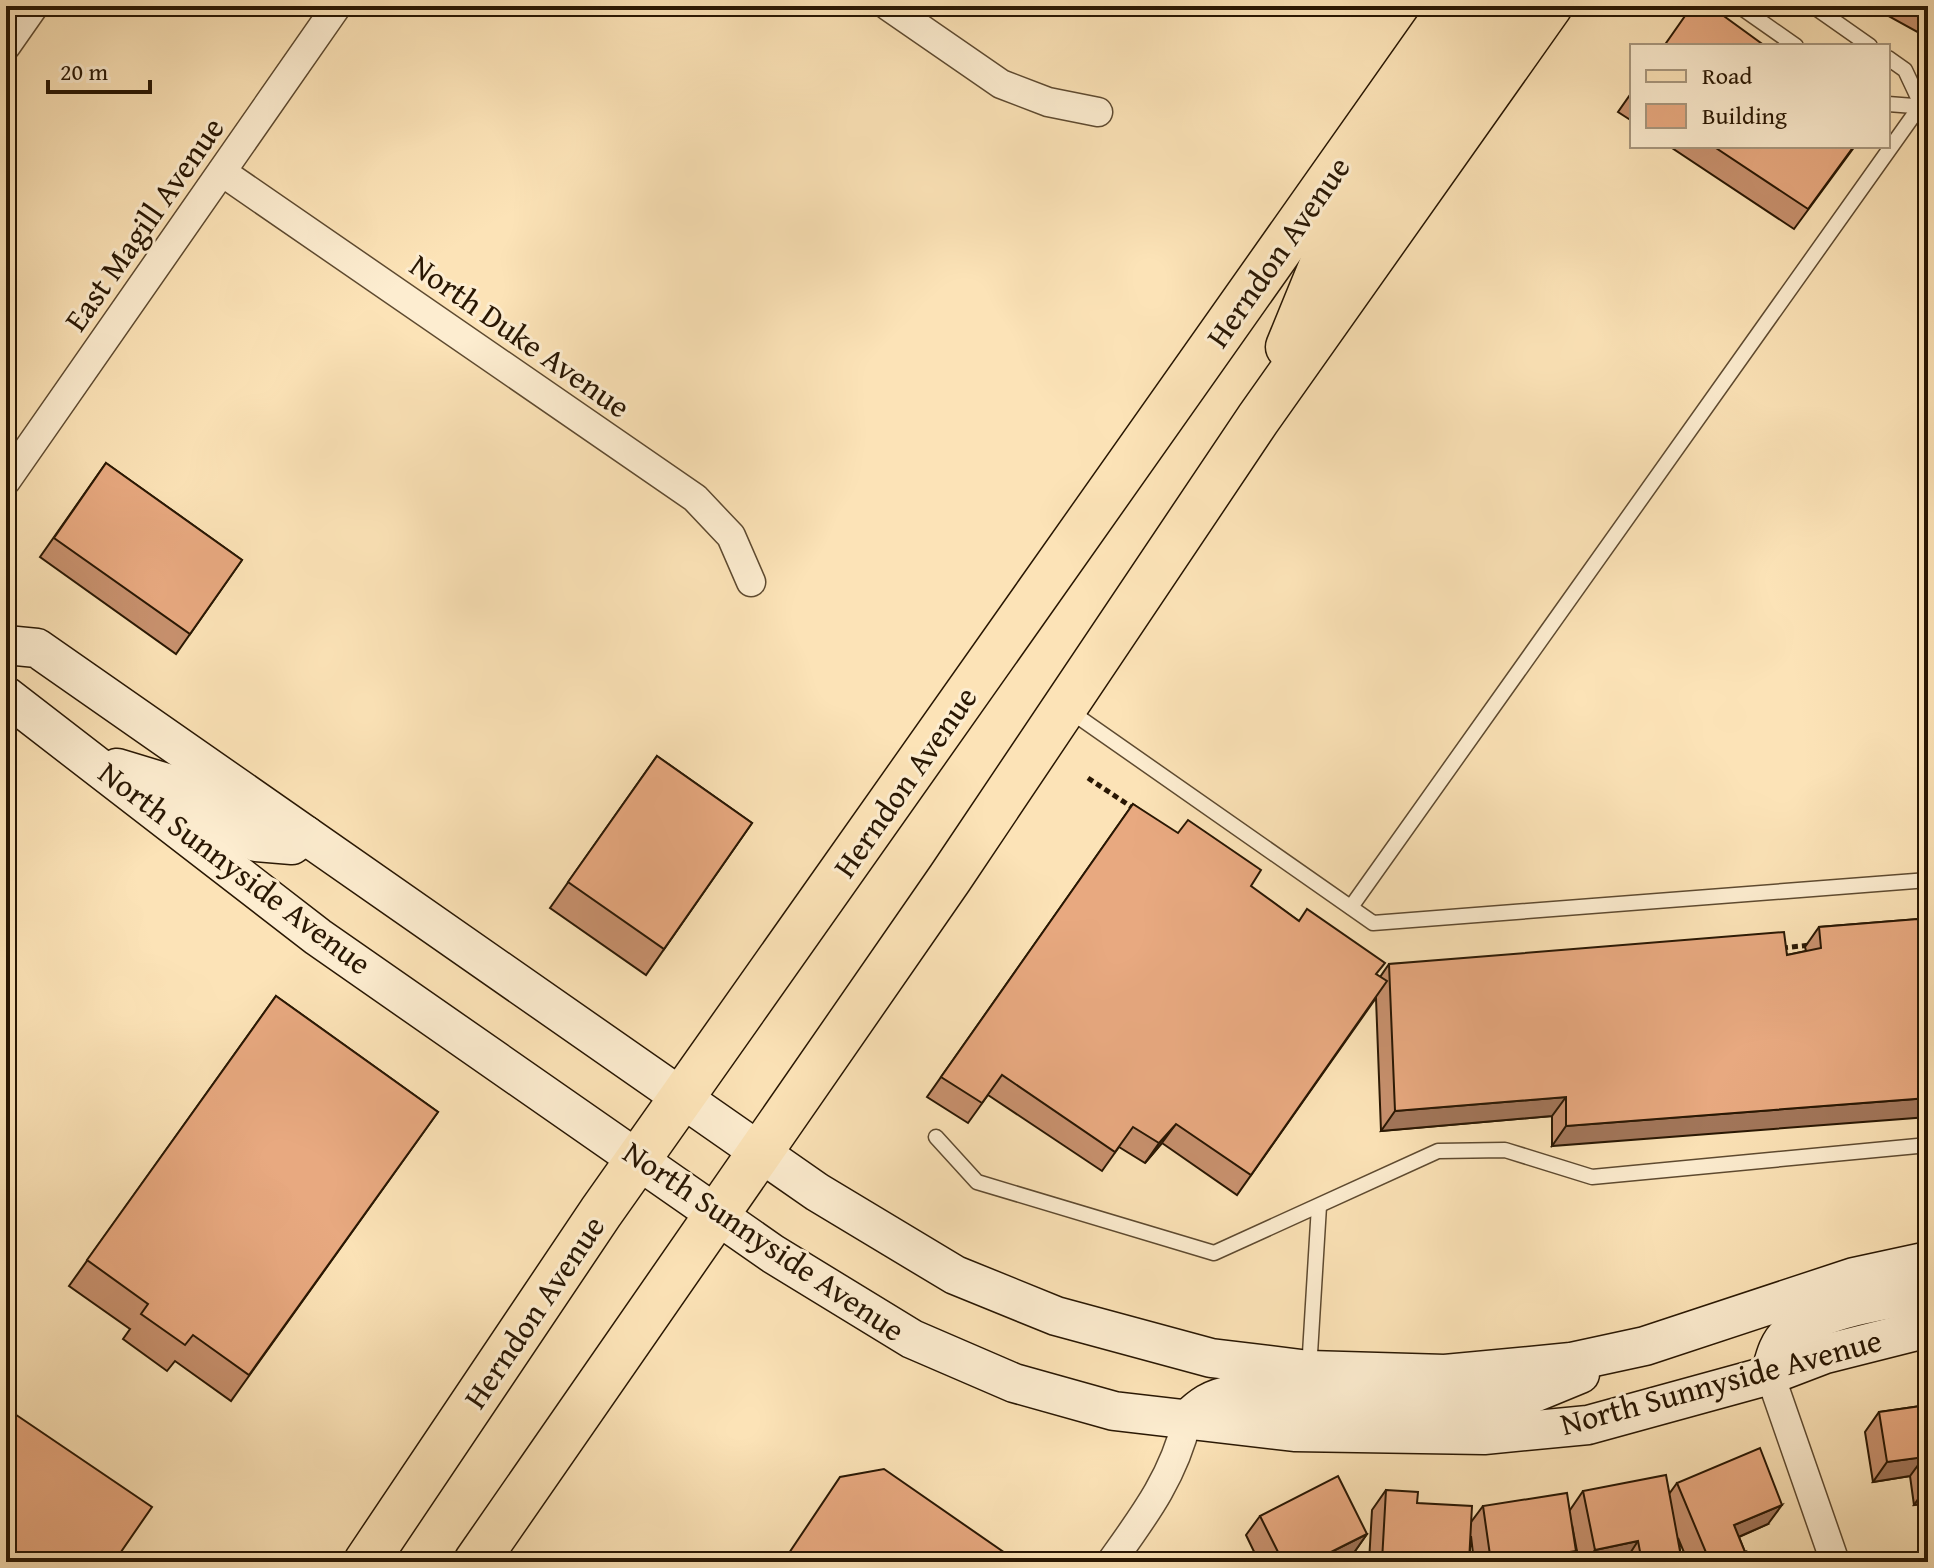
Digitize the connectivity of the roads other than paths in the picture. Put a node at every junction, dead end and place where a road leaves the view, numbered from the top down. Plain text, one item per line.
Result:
1 (34, 6) edge
2 (337, 6) edge
3 (888, 6) edge
4 (1452, 6) edge
5 (1501, 6) edge
6 (1550, 6) edge
7 (1739, 6) edge
8 (1813, 6) edge
9 (1793, 44) edge
10 (1867, 44) edge
11 (6, 46) edge
12 (1890, 59) edge
13 (1926, 102) edge
14 (1890, 104) edge
15 (1098, 112) dead end
16 (222, 172) junction
17 (1258, 419) junction
18 (6, 481) edge
19 (751, 582) dead end
20 (6, 645) edge
21 (6, 696) edge
22 (1064, 706) junction
23 (95, 762) junction
24 (305, 835) junction
25 (1928, 880) edge
26 (1351, 907) junction
27 (684, 1097) junction
28 (936, 1137) dead end
29 (1928, 1145) edge
30 (760, 1151) junction
31 (640, 1159) junction
32 (1319, 1206) junction
33 (717, 1212) junction
34 (1928, 1261) edge
35 (1928, 1293) edge
36 (1928, 1328) edge
37 (1645, 1346) junction
38 (1309, 1370) junction
39 (1770, 1375) junction
40 (1187, 1420) junction
41 (366, 1562) edge
42 (476, 1562) edge
43 (1111, 1562) edge
44 (1835, 1562) edge

1 - 11 street
2 - 16 street, East Magill Avenue
3 - 15 street
4 - 27 main road, Herndon Avenue
5 - 17 main road
6 - 17 main road
7 - 9 lane
8 - 10 lane
12 - 13 lane
13 - 14 lane
13 - 26 lane
16 - 18 street, East Magill Avenue
16 - 19 street, North Duke Avenue
17 - 22 main road
20 - 24 main road, North Sunnyside Avenue
21 - 23 main road, North Sunnyside Avenue
22 - 26 lane
22 - 30 main road
23 - 24 main road
23 - 31 main road, North Sunnyside Avenue
24 - 27 main road, North Sunnyside Avenue
25 - 26 lane
27 - 30 main road, North Sunnyside Avenue
27 - 31 main road, Herndon Avenue
28 - 32 lane
29 - 32 lane
30 - 33 main road
30 - 38 main road, North Sunnyside Avenue
31 - 33 main road, North Sunnyside Avenue
31 - 41 main road, Herndon Avenue
32 - 38 lane
33 - 40 main road, North Sunnyside Avenue
33 - 42 main road
34 - 37 main road, North Sunnyside Avenue
35 - 39 main road
36 - 39 main road, North Sunnyside Avenue
37 - 38 main road, North Sunnyside Avenue
37 - 40 main road
39 - 40 main road, North Sunnyside Avenue
39 - 44 street
40 - 43 street

